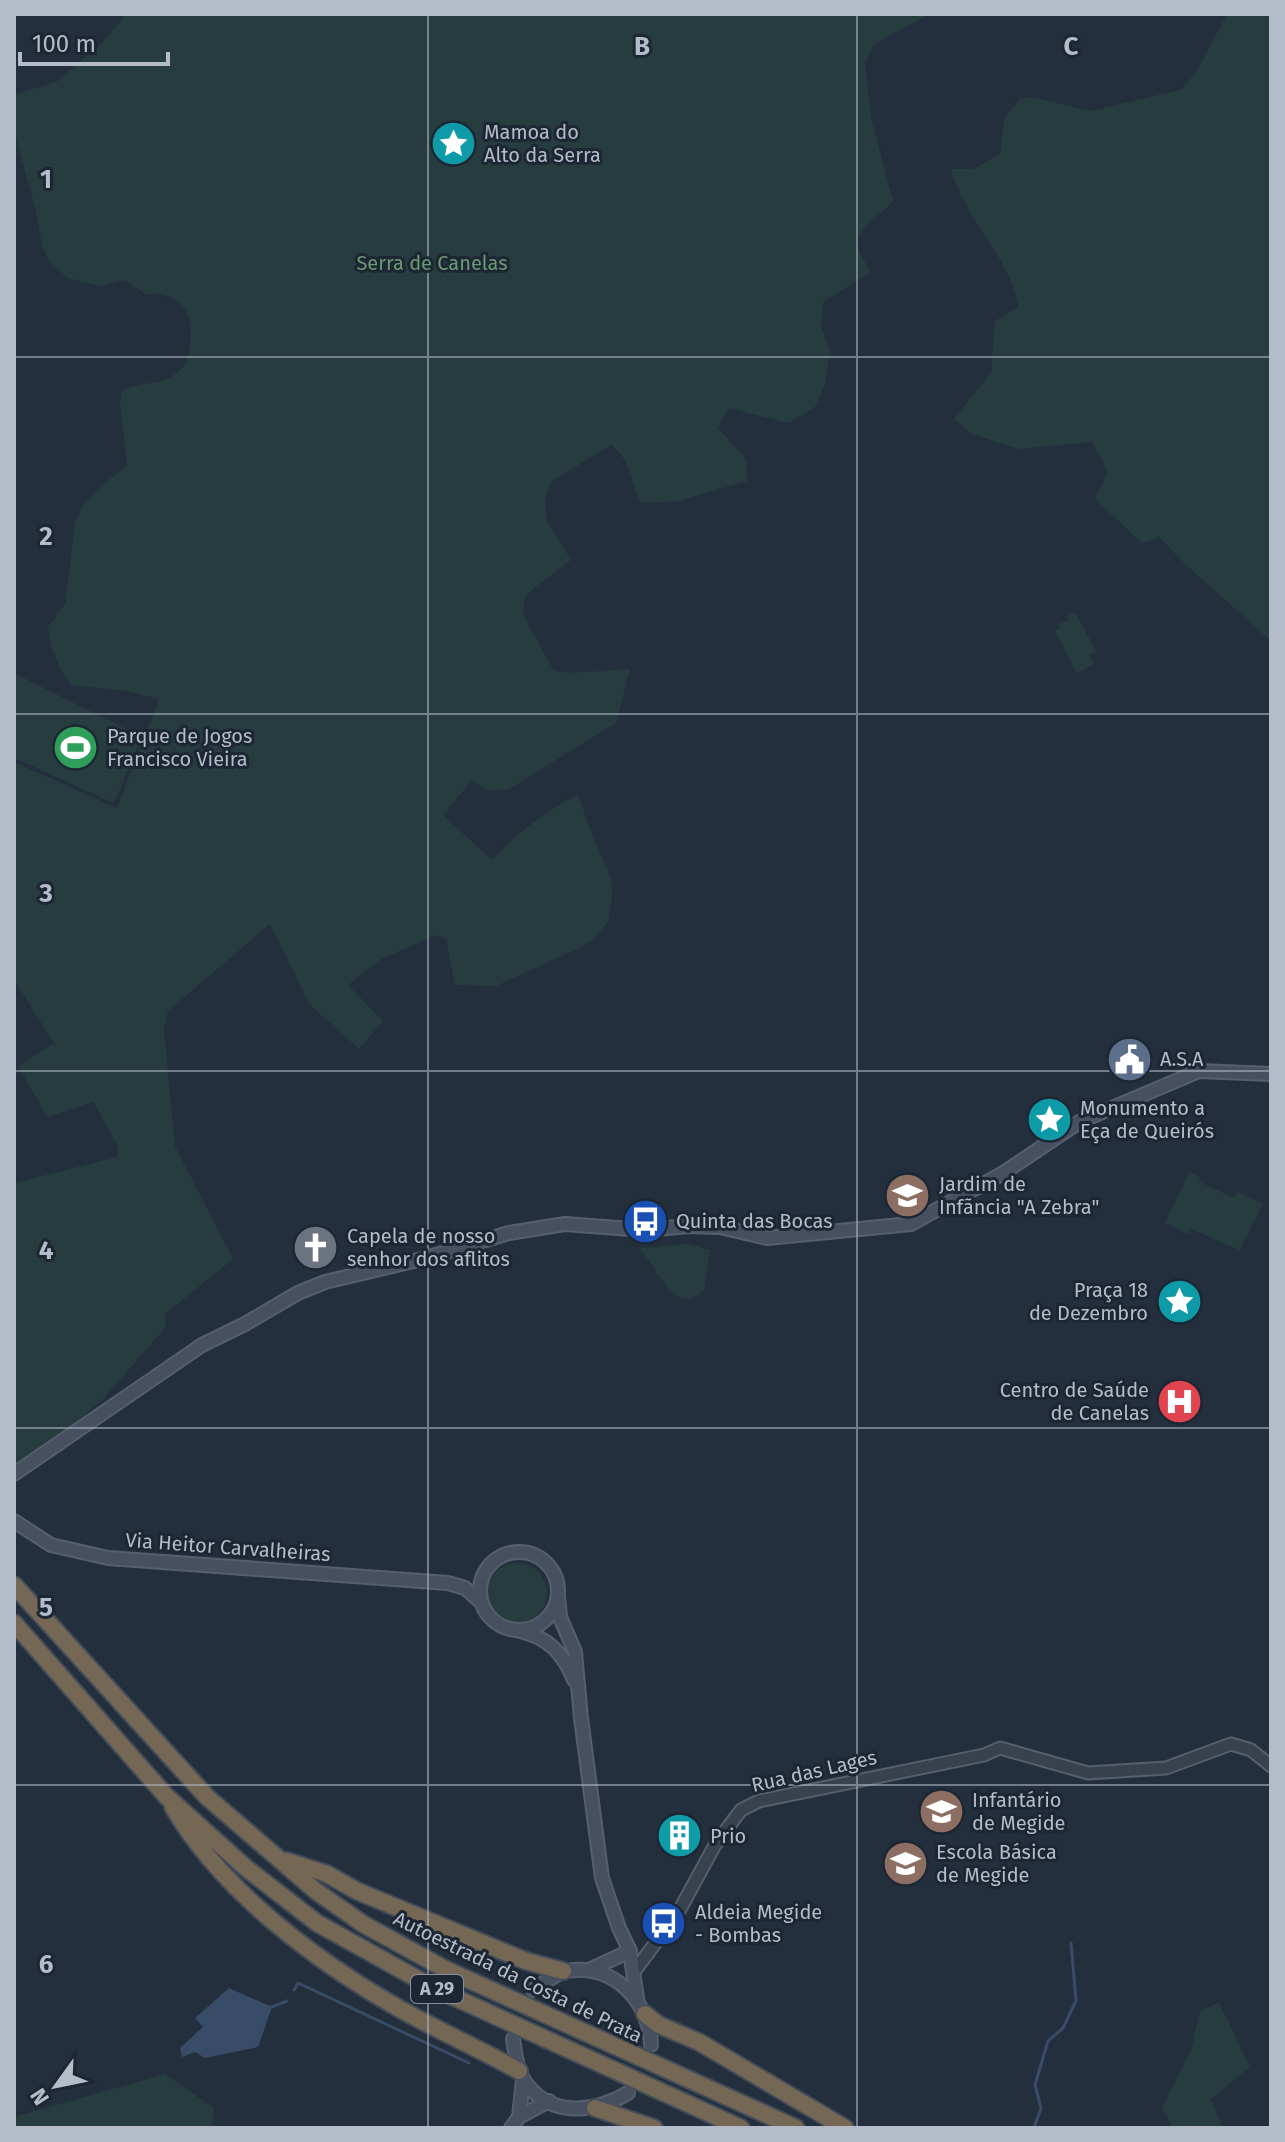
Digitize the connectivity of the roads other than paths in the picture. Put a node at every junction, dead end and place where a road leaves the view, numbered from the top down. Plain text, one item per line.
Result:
1 (1271, 1074) edge
2 (14, 1474) edge
3 (14, 1521) edge
4 (490, 1565) junction
5 (448, 1583) junction
6 (14, 1585) edge
7 (558, 1596) junction
8 (481, 1602) junction
9 (14, 1623) edge
10 (513, 1630) junction
11 (578, 1689) junction
12 (1271, 1766) edge
13 (166, 1796) junction
14 (277, 1858) junction
15 (619, 1928) junction
16 (659, 1940) junction
17 (630, 1951) junction
18 (609, 1961) junction
19 (591, 1969) junction
20 (563, 1971) junction
21 (634, 1972) junction
22 (533, 1990) dead end
23 (637, 1998) junction
24 (645, 2014) junction
25 (513, 2039) dead end
26 (651, 2045) dead end
27 (521, 2075) junction
28 (628, 2093) dead end
29 (549, 2101) junction
30 (595, 2108) junction
31 (519, 2117) junction
32 (511, 2128) edge
33 (654, 2128) edge
34 (741, 2128) edge
35 (796, 2128) edge
36 (845, 2128) edge

1 - 2 main road
3 - 5 main road, Via Heitor Carvalheiras
4 - 5 main road, Via Heitor Carvalheiras
4 - 7 main road, Via Heitor Carvalheiras
4 - 8 main road
5 - 8 main road, Via Heitor Carvalheiras
6 - 14 highway, Autoestrada da Costa de Prata / A 29
7 - 10 main road
7 - 11 main road, Via Heitor Carvalheiras
8 - 10 main road, Via Heitor Carvalheiras
9 - 13 highway, Autoestrada da Costa de Prata / A 29
10 - 11 main road, Via Heitor Carvalheiras
11 - 15 main road, Via Heitor Carvalheiras
12 - 16 street, Rua das Lages
13 - 27 highway
13 - 34 highway, Autoestrada da Costa de Prata / A 29
14 - 20 highway
14 - 35 highway, Autoestrada da Costa de Prata / A 29
15 - 17 main road, Via Heitor Carvalheiras
15 - 18 main road
16 - 17 street
16 - 21 street, Rua das Lages
17 - 18 main road
17 - 21 main road
18 - 19 main road
19 - 20 main road
19 - 23 main road
20 - 22 main road
21 - 23 main road
23 - 24 main road
24 - 26 main road
24 - 36 highway
25 - 27 main road
27 - 29 main road
27 - 31 main road
28 - 30 main road
29 - 30 main road
29 - 31 main road
30 - 33 highway
31 - 32 main road

